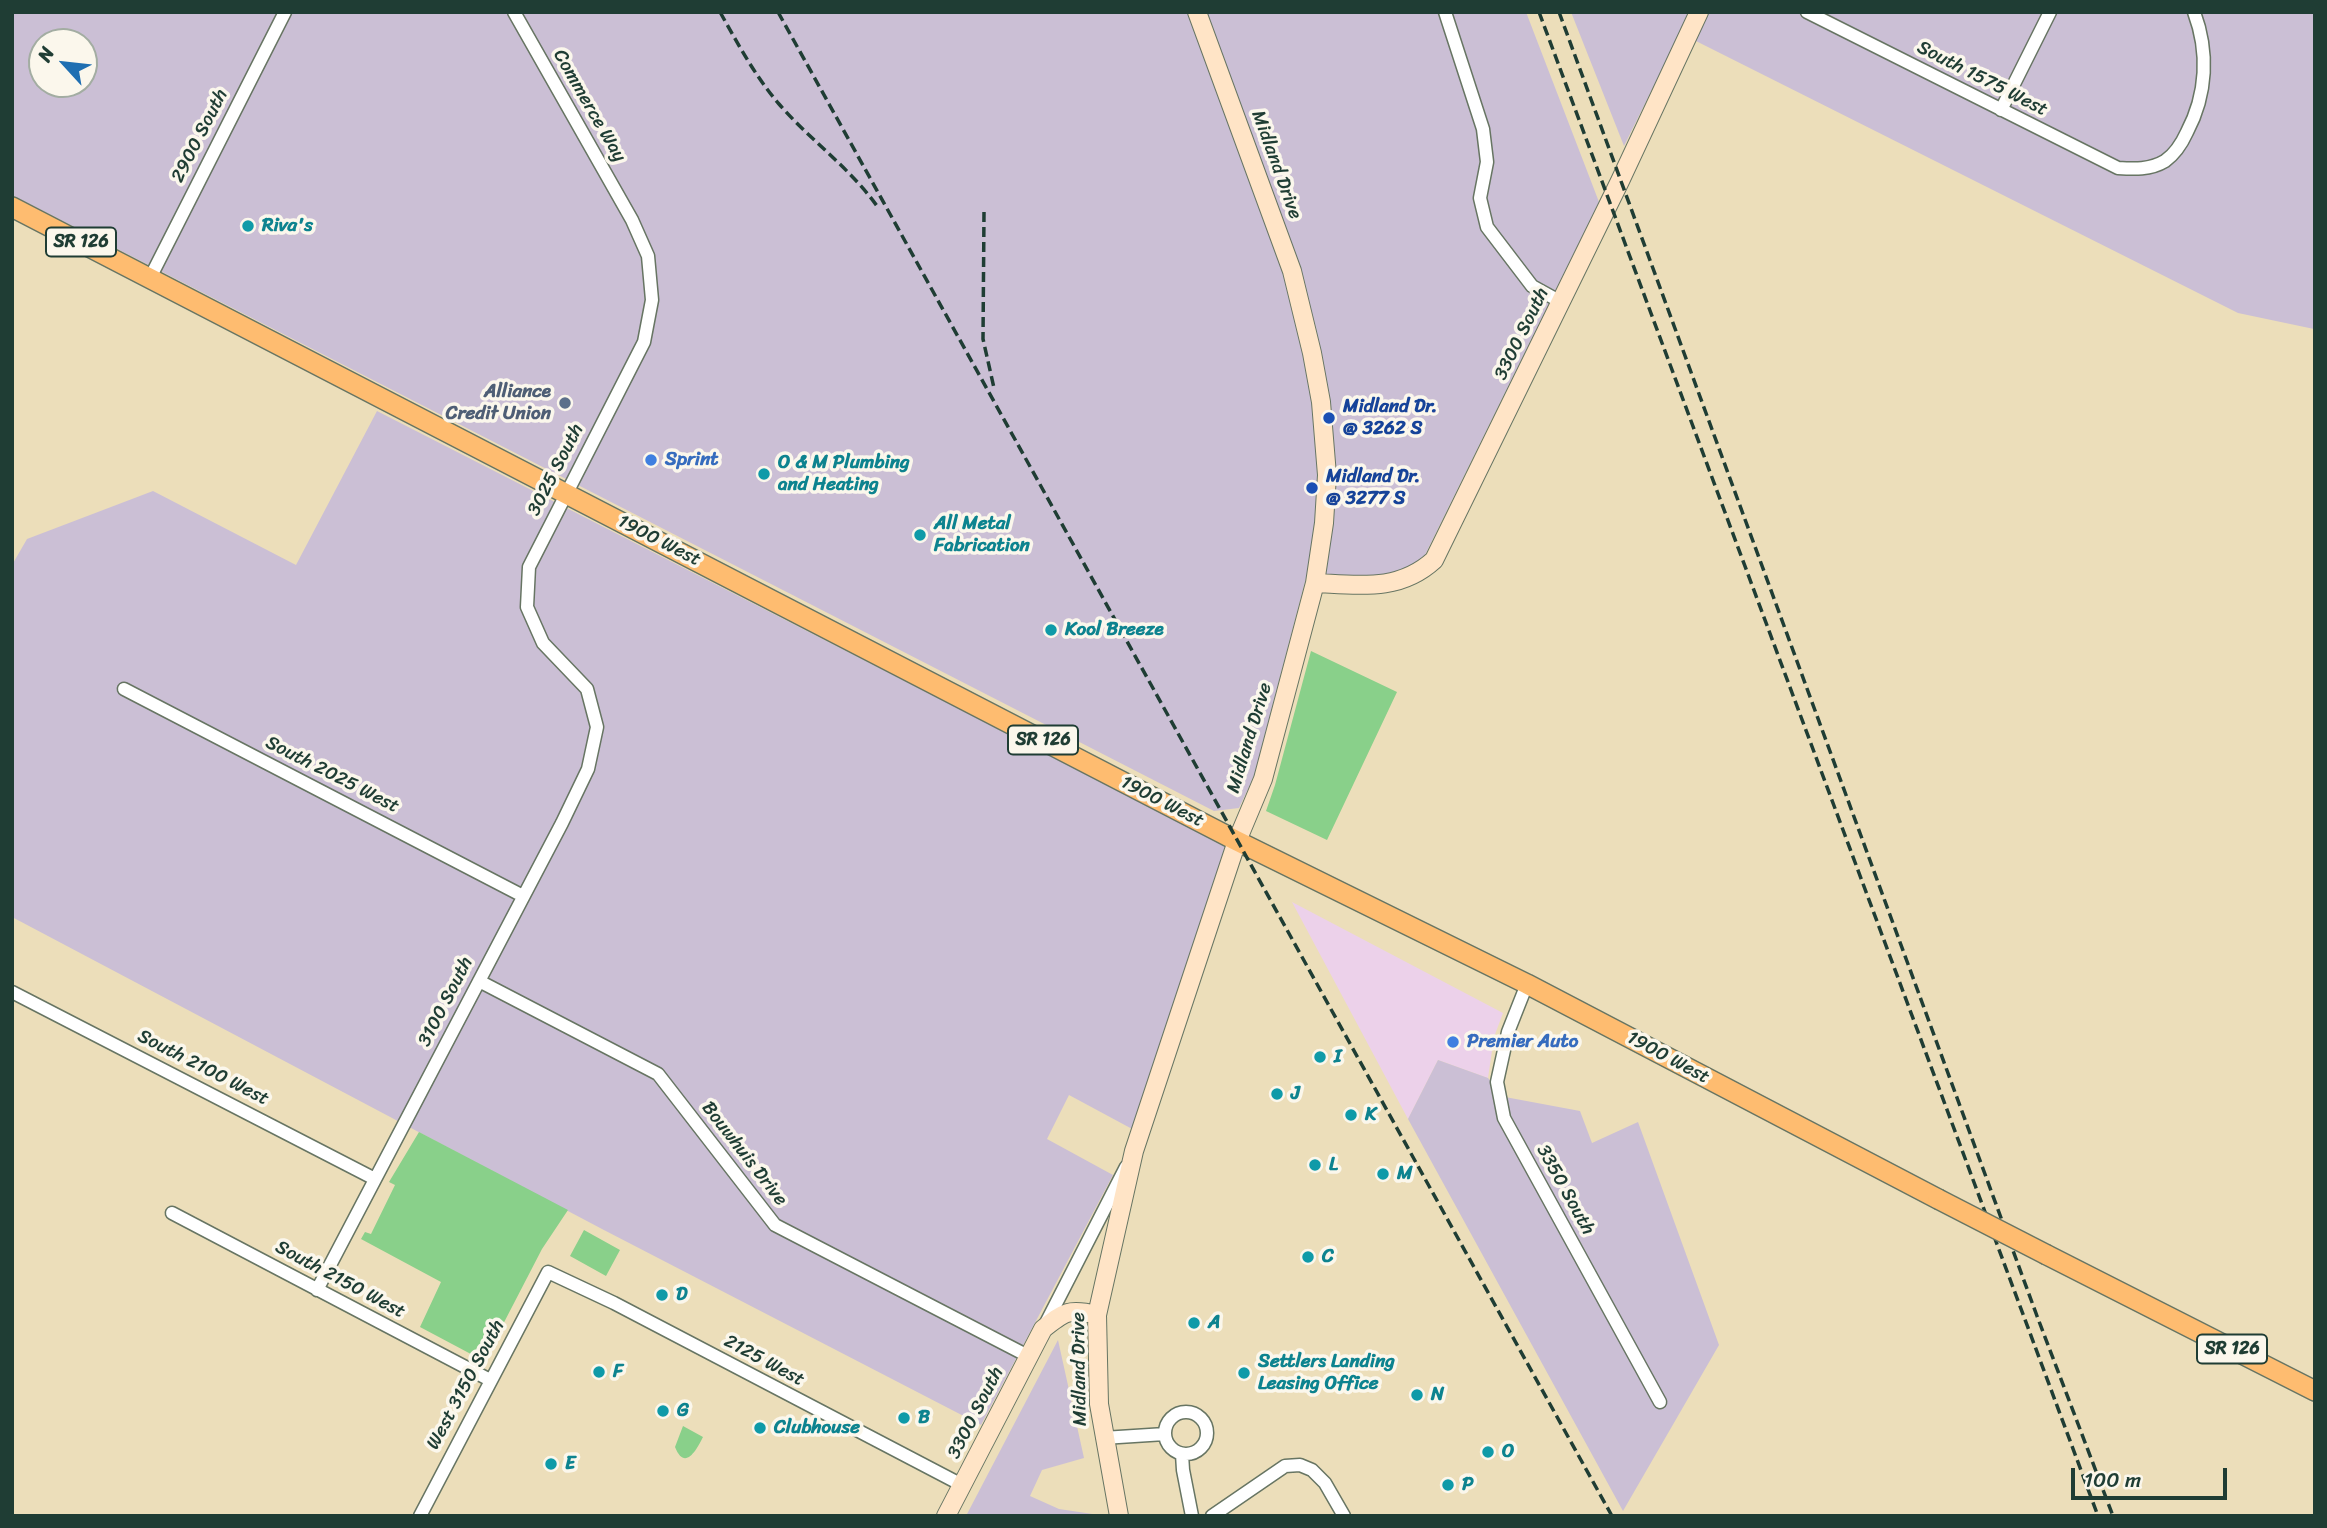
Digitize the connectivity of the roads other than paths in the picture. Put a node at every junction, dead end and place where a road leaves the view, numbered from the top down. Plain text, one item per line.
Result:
1 (285, 12) edge
2 (514, 12) edge
3 (1198, 12) edge
4 (1445, 12) edge
5 (1699, 12) edge
6 (1807, 12) edge
7 (2049, 12) edge
8 (2194, 12) edge
9 (2001, 110) junction
10 (12, 207) edge
11 (632, 220) joint
12 (150, 278) junction
13 (1560, 302) junction
14 (566, 493) junction
15 (1315, 583) junction
16 (124, 688) dead end
17 (597, 727) joint
18 (1237, 841) junction
19 (523, 896) junction
20 (479, 981) junction
21 (1527, 984) junction
22 (12, 992) edge
23 (1134, 1151) junction
24 (375, 1179) junction
25 (172, 1213) dead end
26 (548, 1272) joint
27 (317, 1290) junction
28 (1097, 1315) junction
29 (1043, 1329) junction
30 (1028, 1356) junction
31 (490, 1380) junction
32 (2315, 1391) edge
33 (1660, 1402) dead end
34 (1165, 1434) junction
35 (1103, 1438) junction
36 (1182, 1454) junction
37 (962, 1485) junction
38 (420, 1516) edge
39 (946, 1516) edge
40 (1119, 1516) edge
41 (1192, 1516) edge
42 (1212, 1516) edge
43 (1343, 1516) edge

1 - 12 street, 2900 South
2 - 11 street, Commerce Way
3 - 15 street, Midland Drive
4 - 13 street
5 - 13 street, 3300 South
6 - 9 street, South 1575 West
7 - 9 street
8 - 9 street, South 1575 West
10 - 12 main road, 1900 West / SR 126
11 - 14 street, 3025 South
12 - 14 main road, 1900 West / SR 126
13 - 15 street, 3300 South
14 - 17 street, 3025 South
14 - 18 main road, 1900 West / SR 126
15 - 18 street, Midland Drive
16 - 19 street, South 2025 West
17 - 19 street, 3100 South
18 - 21 main road, 1900 West / SR 126
18 - 23 street, Midland Drive
19 - 20 street, 3100 South
20 - 24 street, 3100 South
20 - 30 street, Bouwhuis Drive
21 - 32 main road, 1900 West / SR 126, bridge
21 - 33 street, 3350 South
22 - 24 street, South 2100 West
23 - 28 street, Midland Drive
23 - 29 street, 3300 South
24 - 27 street, 3100 South
25 - 27 street, South 2150 West
26 - 31 street, West 3150 South
26 - 37 street, 2125 West
27 - 31 street, South 2150 West
28 - 29 street
28 - 35 street, Midland Drive
29 - 30 street, 3300 South
30 - 37 street, 3300 South
31 - 38 street, West 3150 South
34 - 35 street
34 - 36 street
34 - 36 street
35 - 40 street, Midland Drive
36 - 41 street
37 - 39 street, 3300 South
42 - 43 street

